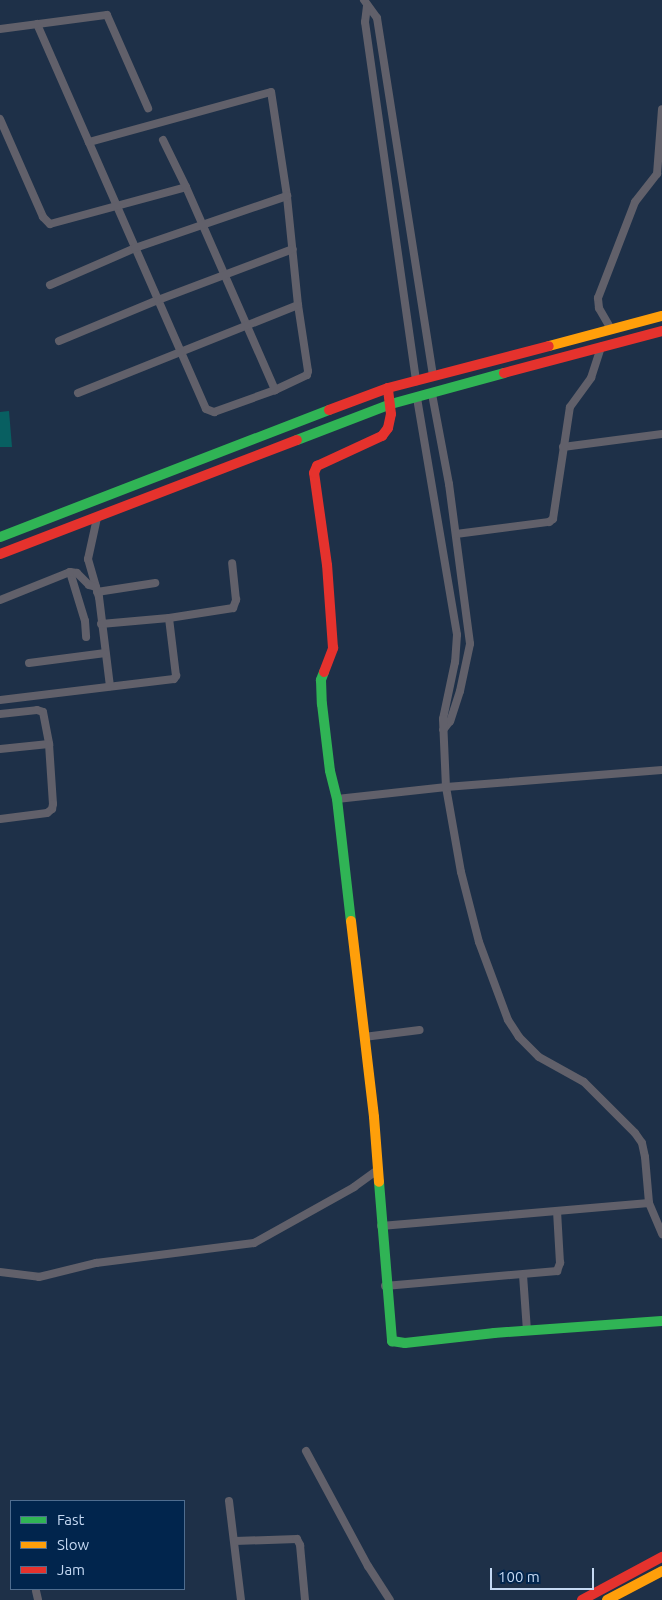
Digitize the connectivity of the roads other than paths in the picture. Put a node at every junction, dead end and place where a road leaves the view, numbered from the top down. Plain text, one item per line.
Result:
1 (366, 3) edge
2 (38, 24) junction
3 (0, 29) edge
4 (148, 108) dead end
5 (662, 109) edge
6 (0, 119) edge
7 (163, 140) dead end
8 (89, 142) junction
9 (186, 187) junction
10 (287, 196) junction
11 (117, 207) junction
12 (202, 223) junction
13 (135, 248) junction
14 (292, 249) junction
15 (225, 275) junction
16 (50, 285) dead end
17 (158, 300) junction
18 (298, 305) junction
19 (662, 316) edge
20 (247, 324) junction
21 (611, 329) junction
22 (662, 332) edge
23 (59, 341) dead end
24 (601, 347) junction
25 (181, 351) junction
26 (433, 376) junction
27 (416, 381) junction
28 (388, 388) junction
29 (275, 390) junction
30 (78, 393) dead end
31 (432, 394) junction
32 (417, 398) junction
33 (391, 404) junction
34 (662, 434) edge
35 (563, 448) junction
36 (97, 518) junction
37 (456, 534) junction
38 (0, 537) edge
39 (0, 554) edge
40 (232, 563) dead end
41 (70, 572) junction
42 (155, 583) dead end
43 (96, 589) junction
44 (0, 600) edge
45 (169, 618) junction
46 (101, 624) junction
47 (86, 638) dead end
48 (105, 653) junction
49 (29, 663) dead end
50 (110, 686) junction
51 (0, 700) edge
52 (0, 714) edge
53 (443, 730) junction
54 (49, 744) junction
55 (0, 749) edge
56 (662, 770) edge
57 (446, 788) junction
58 (337, 799) junction
59 (0, 819) edge
60 (420, 1030) dead end
61 (364, 1038) junction
62 (377, 1170) junction
63 (649, 1203) junction
64 (557, 1212) junction
65 (381, 1226) junction
66 (662, 1234) edge
67 (0, 1272) edge
68 (523, 1275) junction
69 (385, 1286) junction
70 (662, 1321) edge
71 (527, 1331) junction
72 (306, 1451) dead end
73 (229, 1501) dead end
74 (235, 1541) junction
75 (662, 1557) edge
76 (662, 1570) edge
77 (36, 1591) dead end
78 (38, 1600) edge
79 (241, 1600) edge
80 (305, 1600) edge
81 (390, 1600) edge
82 (582, 1600) edge
83 (607, 1600) edge

1 - 26 street
1 - 27 street
2 - 3 street
2 - 4 street
2 - 8 street
5 - 21 street
6 - 11 street
7 - 9 street
8 - 10 street
8 - 11 street
9 - 11 street
9 - 12 street
10 - 12 street
10 - 14 street
11 - 13 street
12 - 13 street
12 - 15 street
13 - 16 street
13 - 17 street
14 - 15 street
14 - 18 street
15 - 17 street
15 - 20 street
17 - 23 street
17 - 25 street
18 - 20 street
18 - 29 street
19 - 21 street
20 - 25 street
20 - 29 street
21 - 26 street
22 - 24 street
24 - 31 street
24 - 35 street
25 - 29 street
25 - 30 street
26 - 27 street
27 - 28 street
28 - 33 street
28 - 38 street
31 - 32 street
31 - 37 street
32 - 33 street
32 - 53 street
33 - 36 street
33 - 58 street
34 - 35 street
35 - 37 street
36 - 39 street
36 - 43 street
37 - 53 street
40 - 45 street
41 - 43 street
41 - 44 street
41 - 47 street
42 - 43 street
43 - 46 street
45 - 46 street
45 - 50 street
46 - 48 street
48 - 49 street
48 - 50 street
50 - 51 street
52 - 54 street
53 - 57 street
54 - 55 street
54 - 59 street
56 - 57 street
57 - 58 street
57 - 63 street
58 - 61 street
60 - 61 street
61 - 62 street
62 - 65 street
62 - 67 street
63 - 64 street
63 - 66 street
64 - 65 street
64 - 68 street
65 - 69 street
68 - 69 street
68 - 71 street
69 - 71 street
70 - 71 street
72 - 81 street
73 - 74 street
74 - 79 street
74 - 80 street
75 - 82 street
76 - 83 street
77 - 78 street

